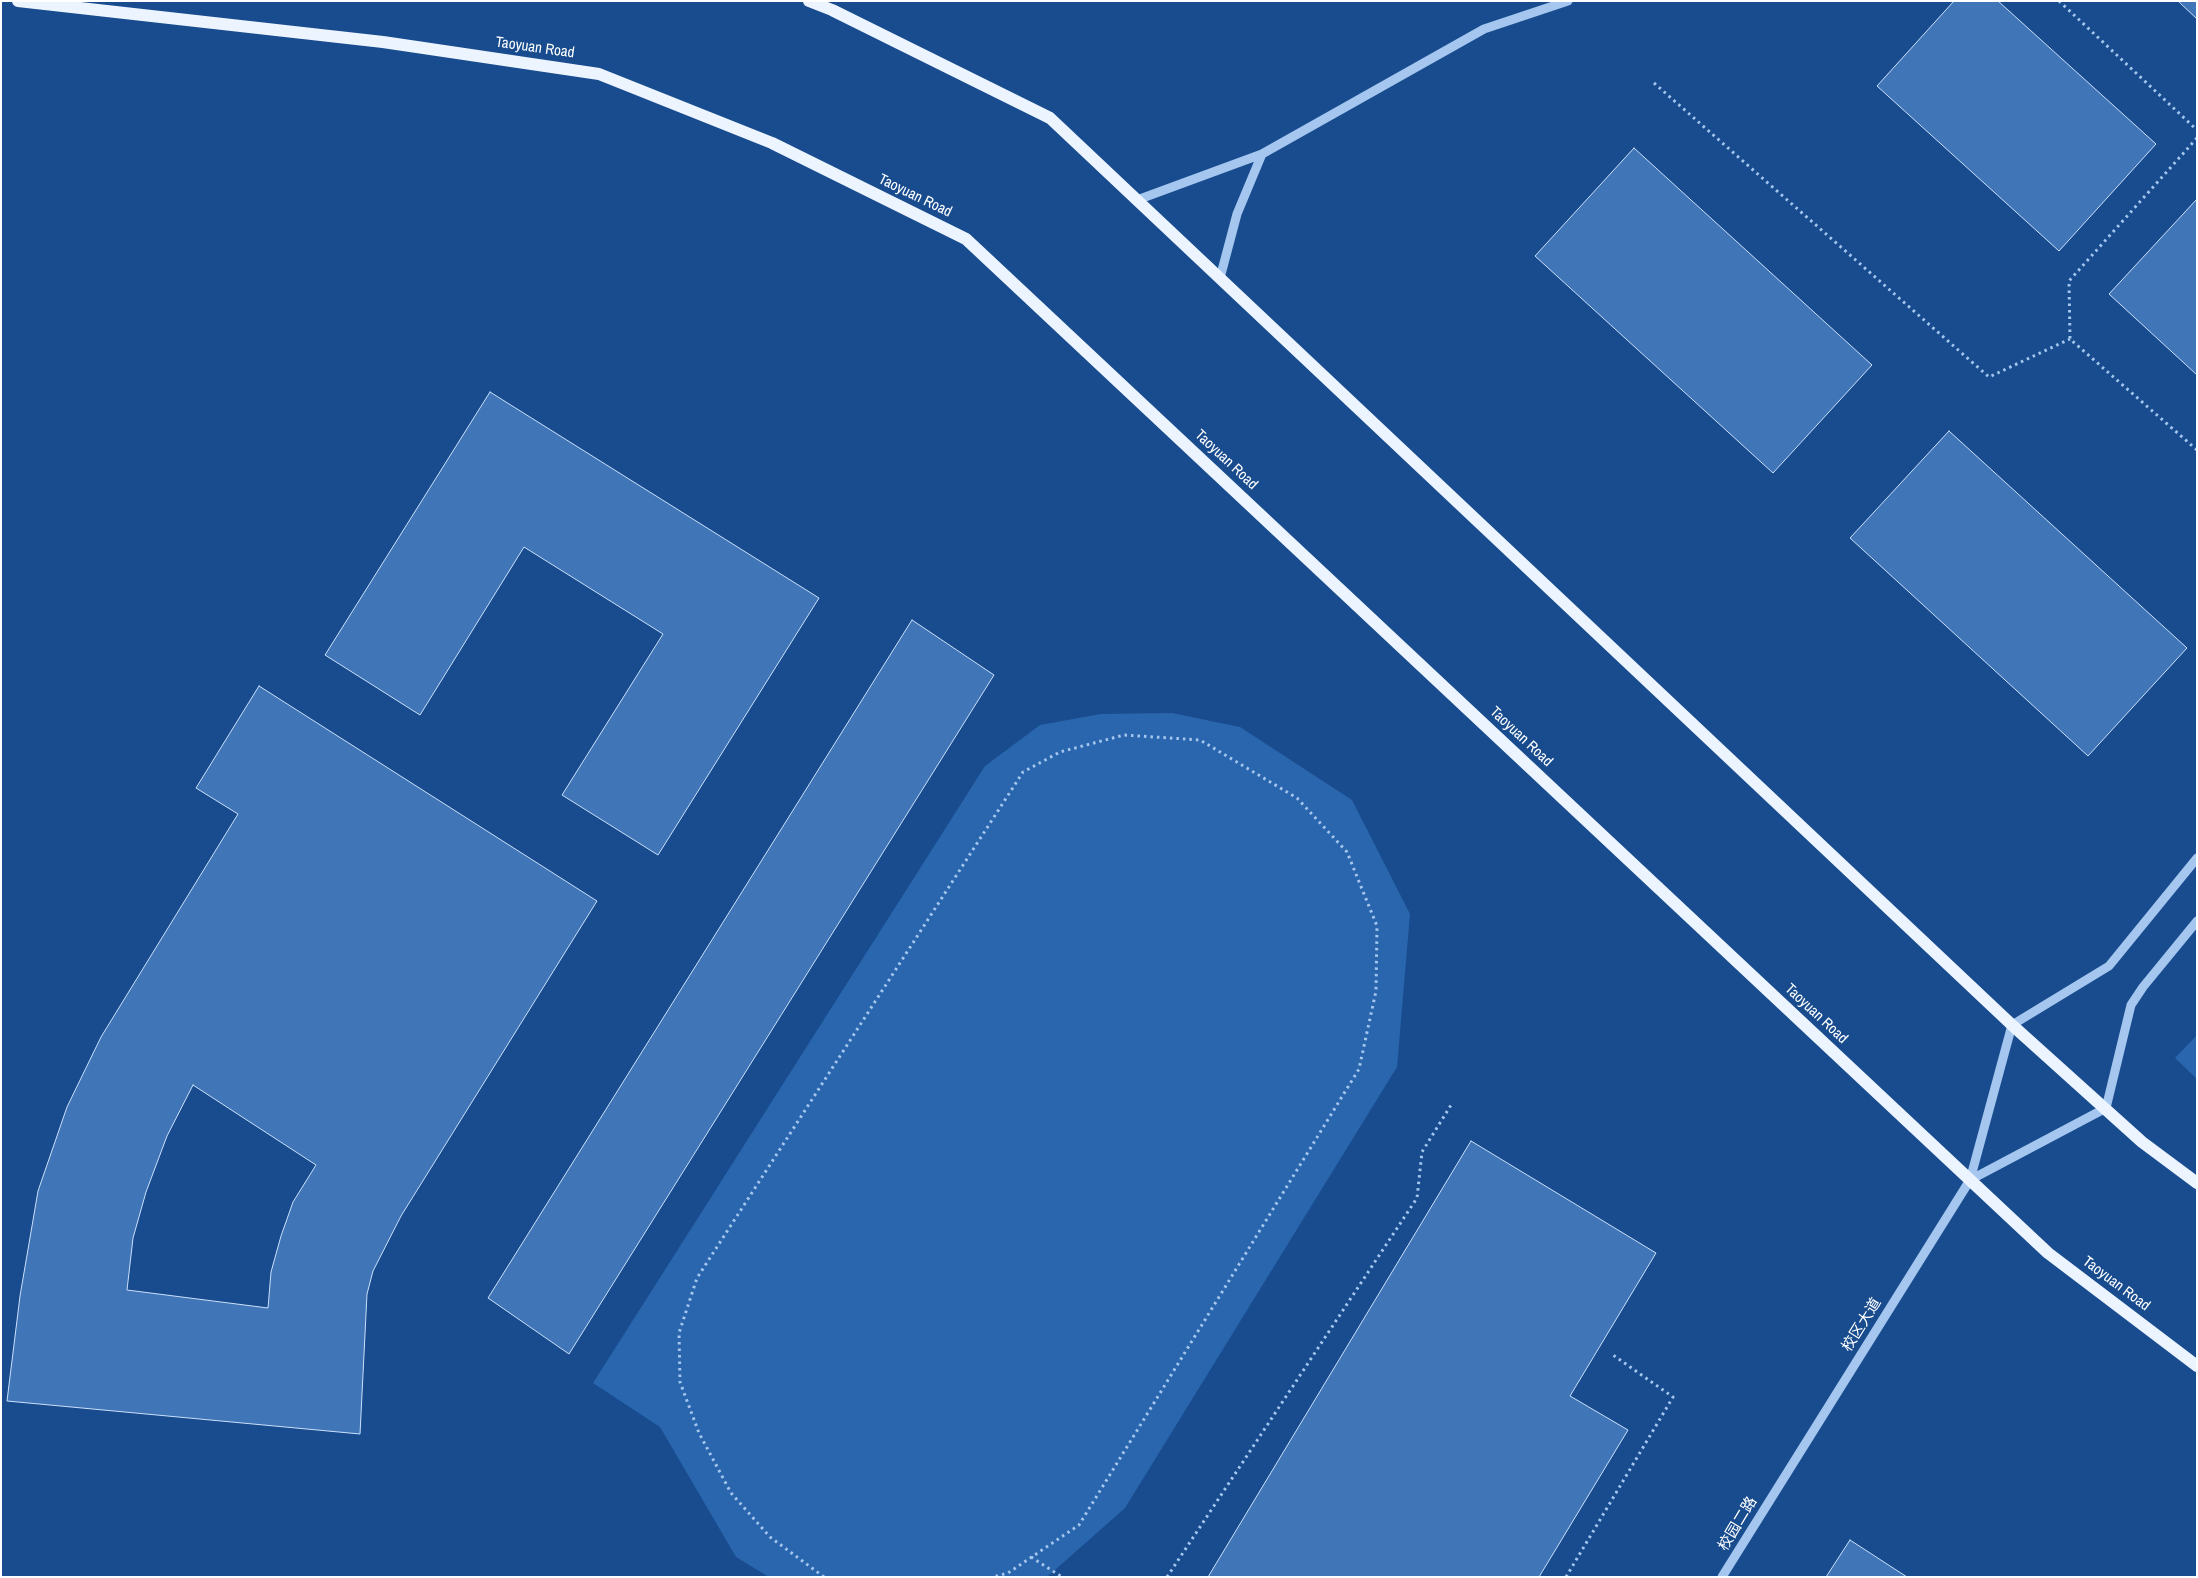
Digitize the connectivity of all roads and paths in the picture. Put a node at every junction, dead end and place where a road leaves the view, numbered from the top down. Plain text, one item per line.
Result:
1 (18, 1) edge
2 (809, 1) edge
3 (1568, 1) edge
4 (2059, 1) edge
5 (1654, 83) dead end
6 (2197, 130) edge
7 (2197, 138) edge
8 (1262, 154) junction
9 (1137, 200) junction
10 (1220, 278) junction
11 (2070, 339) junction
12 (2197, 450) edge
13 (2197, 858) edge
14 (2197, 921) edge
15 (2012, 1025) junction
16 (1450, 1105) dead end
17 (2106, 1108) junction
18 (1970, 1180) junction
19 (2197, 1183) edge
20 (1613, 1355) dead end
21 (2197, 1366) edge
22 (1778, 1486) joint
23 (1031, 1557) junction
24 (823, 1576) edge
25 (993, 1577) edge
26 (1062, 1577) edge
27 (1167, 1577) edge
28 (1566, 1577) edge
29 (1722, 1577) edge

1 - 18 main road, Taoyuan Road
2 - 9 main road
3 - 8 street
4 - 6 path
5 - 11 path
7 - 11 path
8 - 9 street
8 - 10 street
9 - 10 main road
10 - 15 main road
11 - 12 path
13 - 15 street
14 - 17 street
15 - 17 main road
15 - 18 street
16 - 27 path
17 - 18 street
17 - 19 main road
18 - 21 main road, Taoyuan Road
18 - 22 street, 校区大道
20 - 28 path
22 - 29 street, 校园二路
23 - 24 path
23 - 25 path
23 - 26 path

